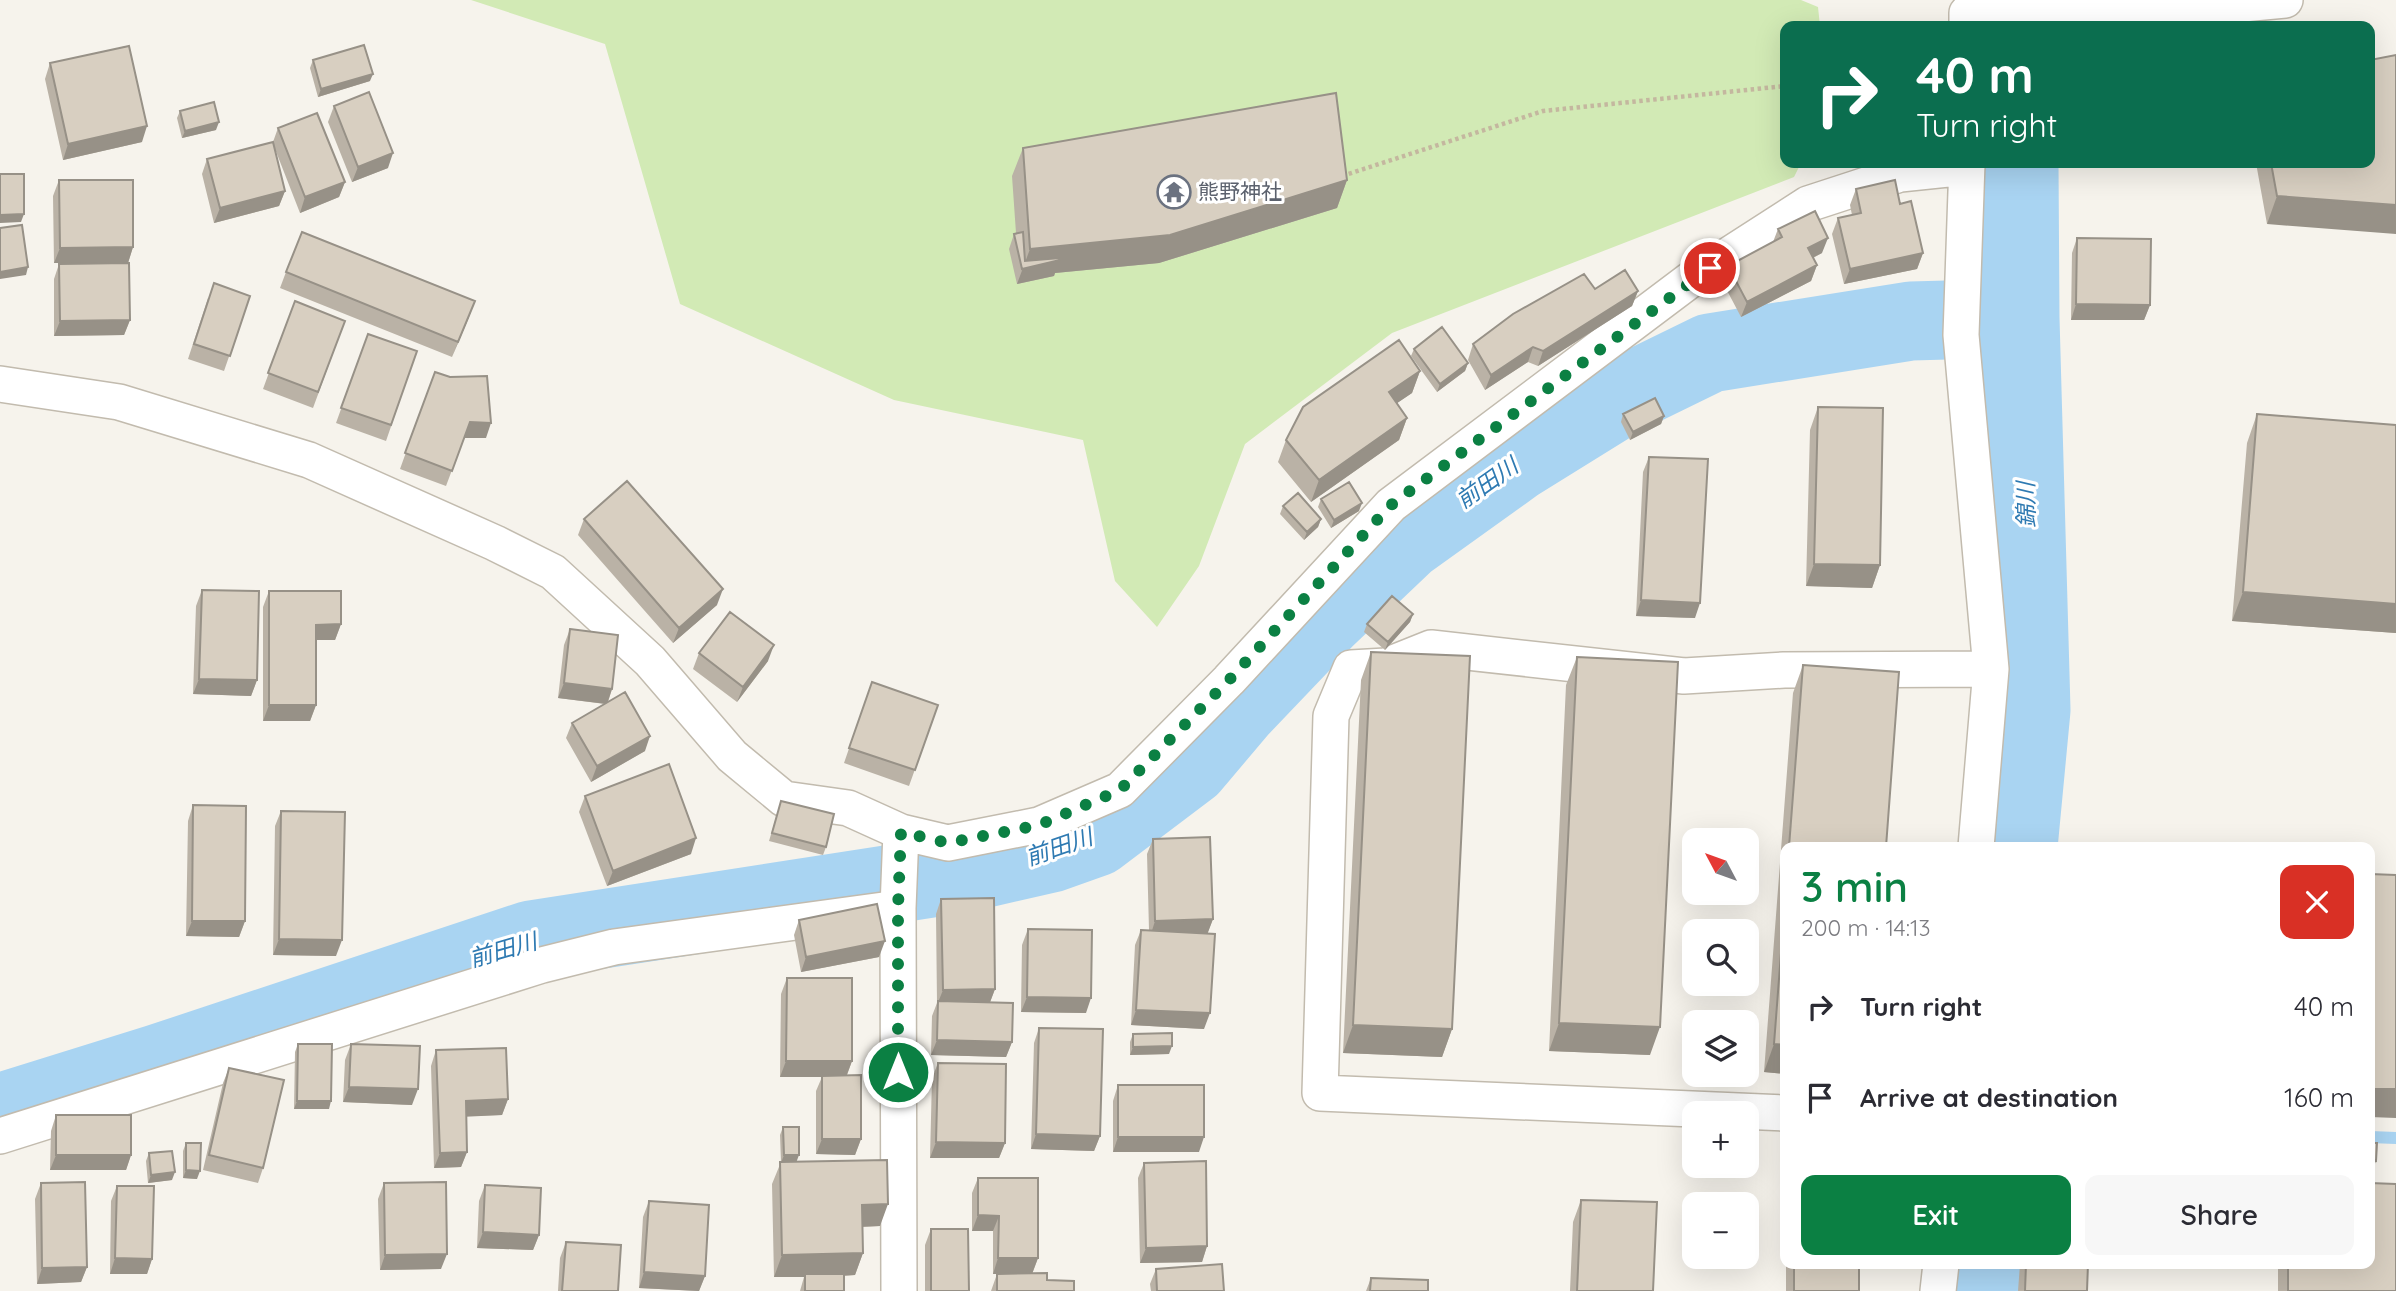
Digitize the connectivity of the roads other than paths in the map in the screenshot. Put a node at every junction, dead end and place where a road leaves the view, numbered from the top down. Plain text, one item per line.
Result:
1 (2285, 0) edge
2 (2040, 4) edge
3 (1967, 13) edge
4 (1945, 168) edge
5 (1967, 168) edge
6 (0, 384) edge
7 (1991, 669) junction
8 (901, 832) junction
9 (1976, 842) edge
10 (898, 908) junction
11 (1780, 1113) edge
12 (0, 1136) edge
13 (1940, 1269) edge
14 (899, 1291) edge
15 (1938, 1291) edge

1 - 2 street
2 - 3 street
4 - 8 street
5 - 7 street
6 - 8 street
7 - 9 street
7 - 11 street
8 - 10 street
10 - 12 street
10 - 14 street
13 - 15 street

